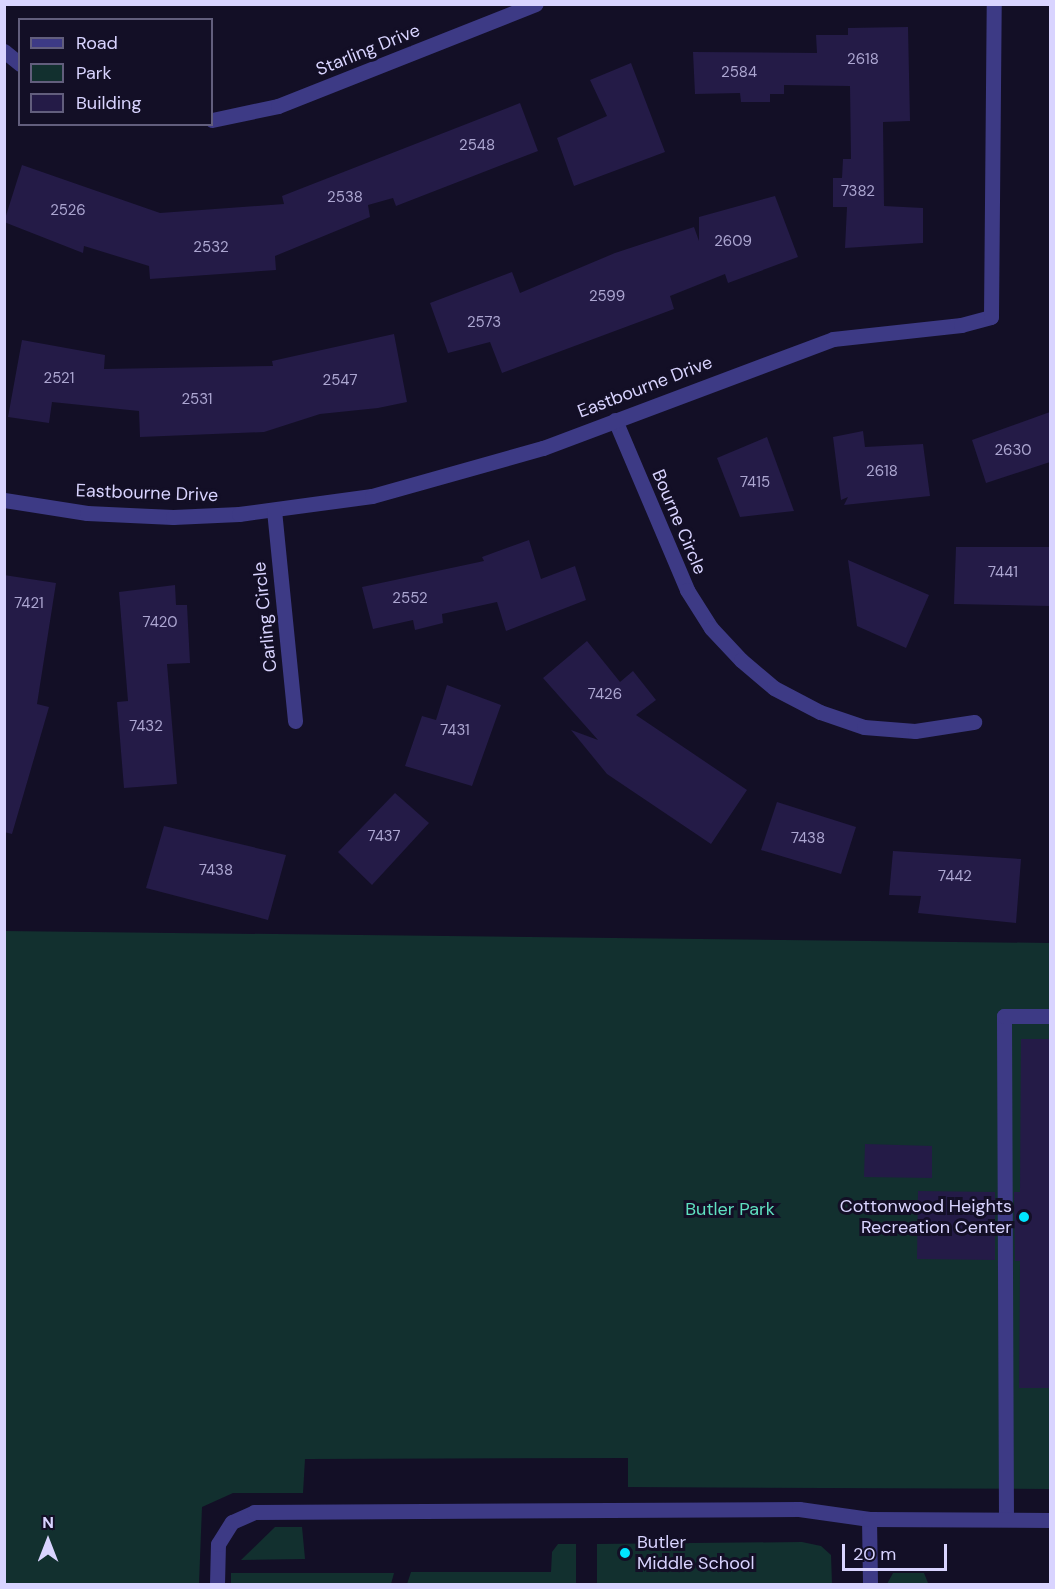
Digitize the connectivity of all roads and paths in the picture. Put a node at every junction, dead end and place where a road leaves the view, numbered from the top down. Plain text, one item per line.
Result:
1 (536, 4) edge
2 (994, 4) edge
3 (4, 51) edge
4 (18, 62) edge
5 (213, 120) edge
6 (615, 420) junction
7 (4, 500) edge
8 (274, 510) junction
9 (295, 721) dead end
10 (974, 722) dead end
11 (1050, 1016) edge
12 (869, 1519) junction
13 (1006, 1520) junction
14 (1050, 1520) edge
15 (218, 1584) edge
16 (870, 1584) edge

1 - 5 street, Starling Drive
2 - 6 street, Eastbourne Drive
3 - 4 street
6 - 8 street, Eastbourne Drive
6 - 10 street, Bourne Circle
7 - 8 street, Eastbourne Drive
8 - 9 street, Carling Circle
11 - 13 street
12 - 13 street
12 - 15 street
12 - 16 street
13 - 14 street

